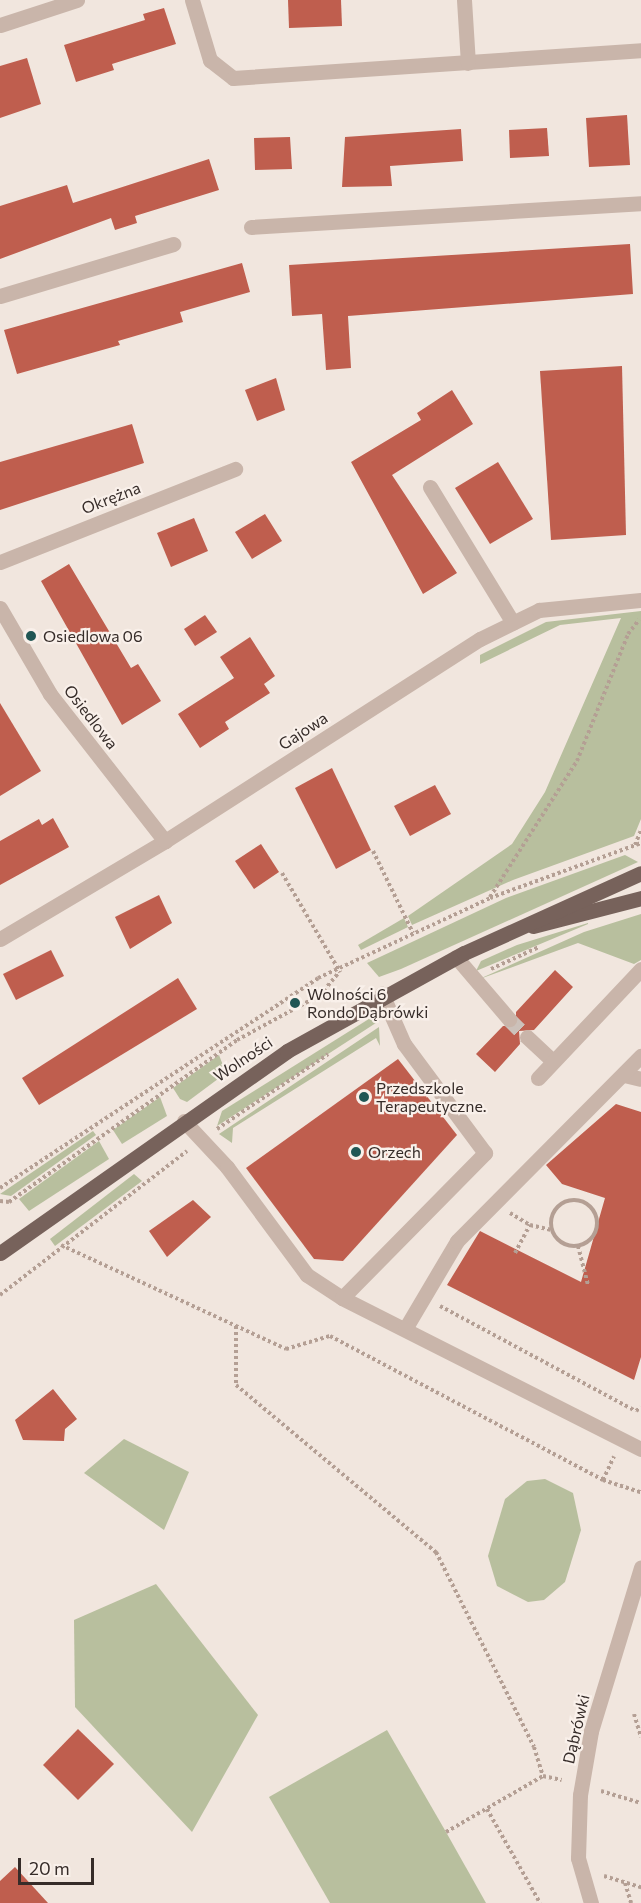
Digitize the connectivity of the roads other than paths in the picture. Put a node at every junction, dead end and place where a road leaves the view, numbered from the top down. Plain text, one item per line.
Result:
1 (77, 0) edge
2 (192, 0) edge
3 (464, 0) edge
4 (0, 25) edge
5 (641, 50) edge
6 (468, 63) junction
7 (641, 203) edge
8 (251, 227) dead end
9 (172, 244) dead end
10 (0, 296) edge
11 (236, 469) dead end
12 (430, 487) dead end
13 (0, 562) edge
14 (641, 600) edge
15 (0, 608) edge
16 (513, 623) junction
17 (165, 841) junction
18 (641, 873) edge
19 (641, 898) edge
20 (525, 928) junction
21 (0, 939) edge
22 (456, 957) junction
23 (641, 969) edge
24 (382, 994) junction
25 (509, 1019) tunnel mouth
26 (527, 1037) tunnel mouth
27 (641, 1056) edge
28 (553, 1061) junction
29 (624, 1075) junction
30 (538, 1078) dead end
31 (641, 1079) edge
32 (184, 1121) junction
33 (0, 1253) edge
34 (342, 1298) junction
35 (405, 1329) junction
36 (641, 1449) edge
37 (641, 1567) edge
38 (591, 1903) edge

1 - 4 street
2 - 6 street
3 - 6 street
5 - 6 street
7 - 8 street
9 - 10 street
11 - 13 street, Okrężna
12 - 16 street
14 - 16 street, Gajowa
15 - 17 street, Osiedlowa
16 - 17 street, Gajowa
17 - 21 street, Gajowa
18 - 20 main road, Wolności
19 - 20 main road, Wolności
20 - 22 main road, Wolności
22 - 24 main road, Wolności
22 - 25 street
23 - 28 street
24 - 32 main road, Wolności
24 - 34 street
26 - 28 street
27 - 29 street
28 - 30 street
29 - 31 street
29 - 35 street
32 - 33 main road, Wolności
32 - 34 street
34 - 35 street
35 - 36 street
37 - 38 street, Dąbrówki

